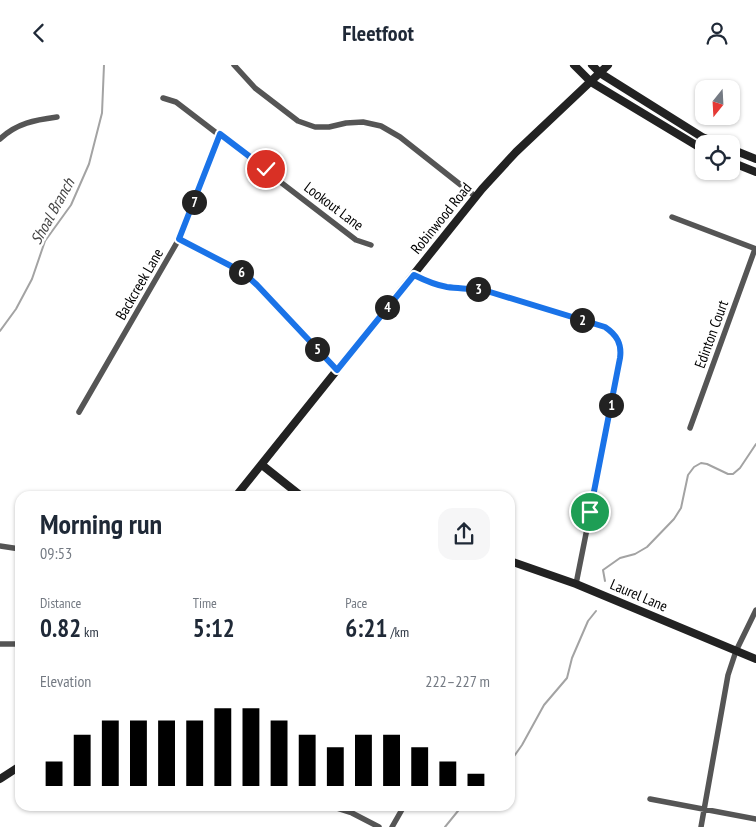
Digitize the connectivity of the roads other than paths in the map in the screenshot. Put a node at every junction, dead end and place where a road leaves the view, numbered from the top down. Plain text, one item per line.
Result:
1 (234, 65) edge
2 (574, 65) edge
3 (592, 65) edge
4 (608, 65) edge
5 (600, 73) junction
6 (591, 82) junction
7 (163, 98) dead end
8 (57, 117) dead end
9 (220, 134) junction
10 (699, 135) edge
11 (0, 139) edge
12 (695, 145) edge
13 (740, 153) edge
14 (756, 159) edge
15 (740, 166) edge
16 (756, 172) edge
17 (476, 197) junction
18 (672, 217) dead end
19 (179, 239) junction
20 (371, 245) dead end
21 (756, 249) edge
22 (414, 275) junction
23 (337, 370) junction
24 (79, 412) dead end
25 (690, 428) dead end
26 (262, 465) junction
27 (240, 491) edge
28 (295, 491) edge
29 (0, 546) edge
30 (15, 548) edge
31 (515, 563) edge
32 (576, 584) junction
33 (756, 609) edge
34 (0, 644) edge
35 (15, 644) edge
36 (736, 651) junction
37 (756, 659) edge
38 (15, 769) edge
39 (0, 779) edge
40 (650, 799) dead end
41 (704, 809) junction
42 (346, 811) edge
43 (401, 811) edge
44 (756, 819) edge
45 (379, 827) edge
46 (392, 827) edge
47 (701, 827) edge

1 - 17 street
2 - 6 main road
3 - 5 main road
4 - 5 main road, Robinwood Road
5 - 6 main road, Robinwood Road
5 - 10 main road
6 - 12 main road
6 - 17 main road, Robinwood Road
7 - 9 street, Lookout Lane
8 - 11 street
9 - 19 street, Backcreek Lane
9 - 20 street, Lookout Lane
13 - 14 main road
15 - 16 main road
17 - 22 main road, Robinwood Road
18 - 21 street
19 - 23 street
19 - 24 street, Backcreek Lane
21 - 25 street, Edinton Court
22 - 23 main road, Robinwood Road
22 - 32 street
23 - 26 main road, Robinwood Road
26 - 27 main road, Robinwood Road
26 - 28 main road
29 - 30 street
31 - 32 main road, Laurel Lane
32 - 36 main road, Laurel Lane
33 - 36 street
34 - 35 street
36 - 37 main road, Laurel Lane
36 - 41 street
38 - 39 main road
40 - 41 street
41 - 44 street
41 - 47 street
42 - 45 street
43 - 46 street

